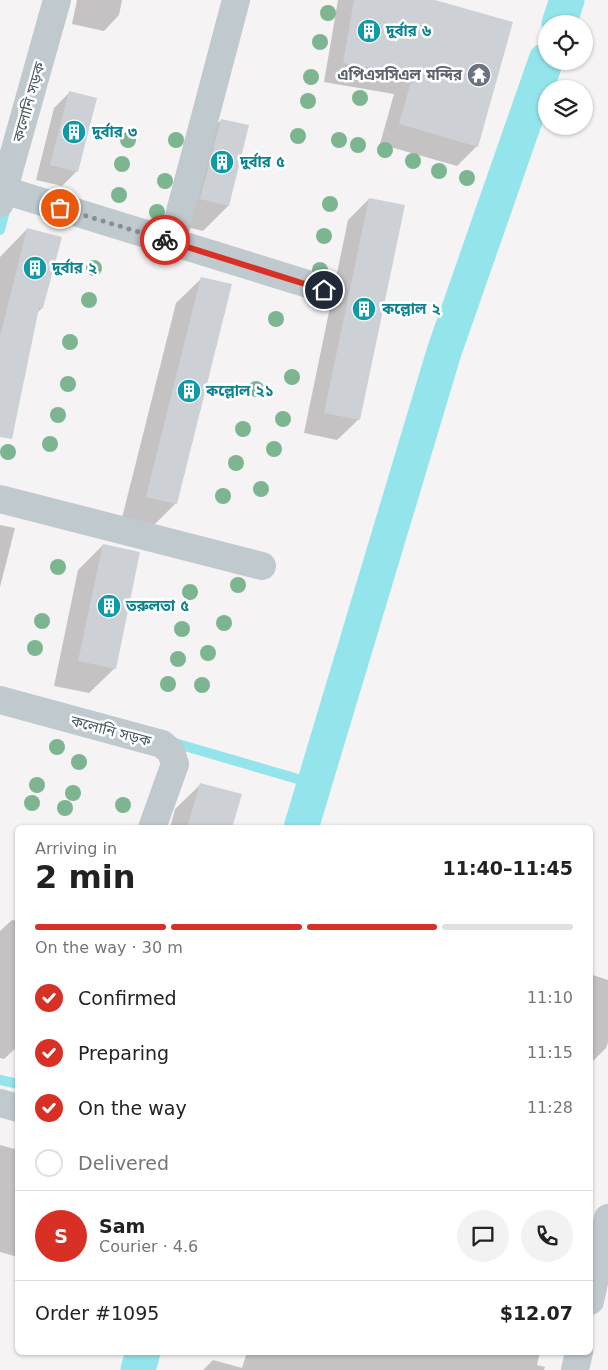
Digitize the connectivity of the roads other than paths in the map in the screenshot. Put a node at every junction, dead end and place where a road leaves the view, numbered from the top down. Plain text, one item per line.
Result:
1 (57, 0) edge
2 (236, 0) edge
3 (2, 197) edge
4 (172, 242) junction
5 (324, 290) dead end
6 (0, 499) edge
7 (262, 566) dead end
8 (0, 700) edge
9 (153, 825) edge
10 (0, 1103) edge
11 (15, 1107) edge
12 (608, 1218) edge
13 (594, 1260) edge
14 (578, 1355) edge
15 (575, 1370) edge

1 - 3 street, কলোনি সড়ক
2 - 4 street
3 - 4 street
4 - 5 street
6 - 7 street
8 - 9 street, কলোনি সড়ক
10 - 11 street
12 - 13 street
14 - 15 street

